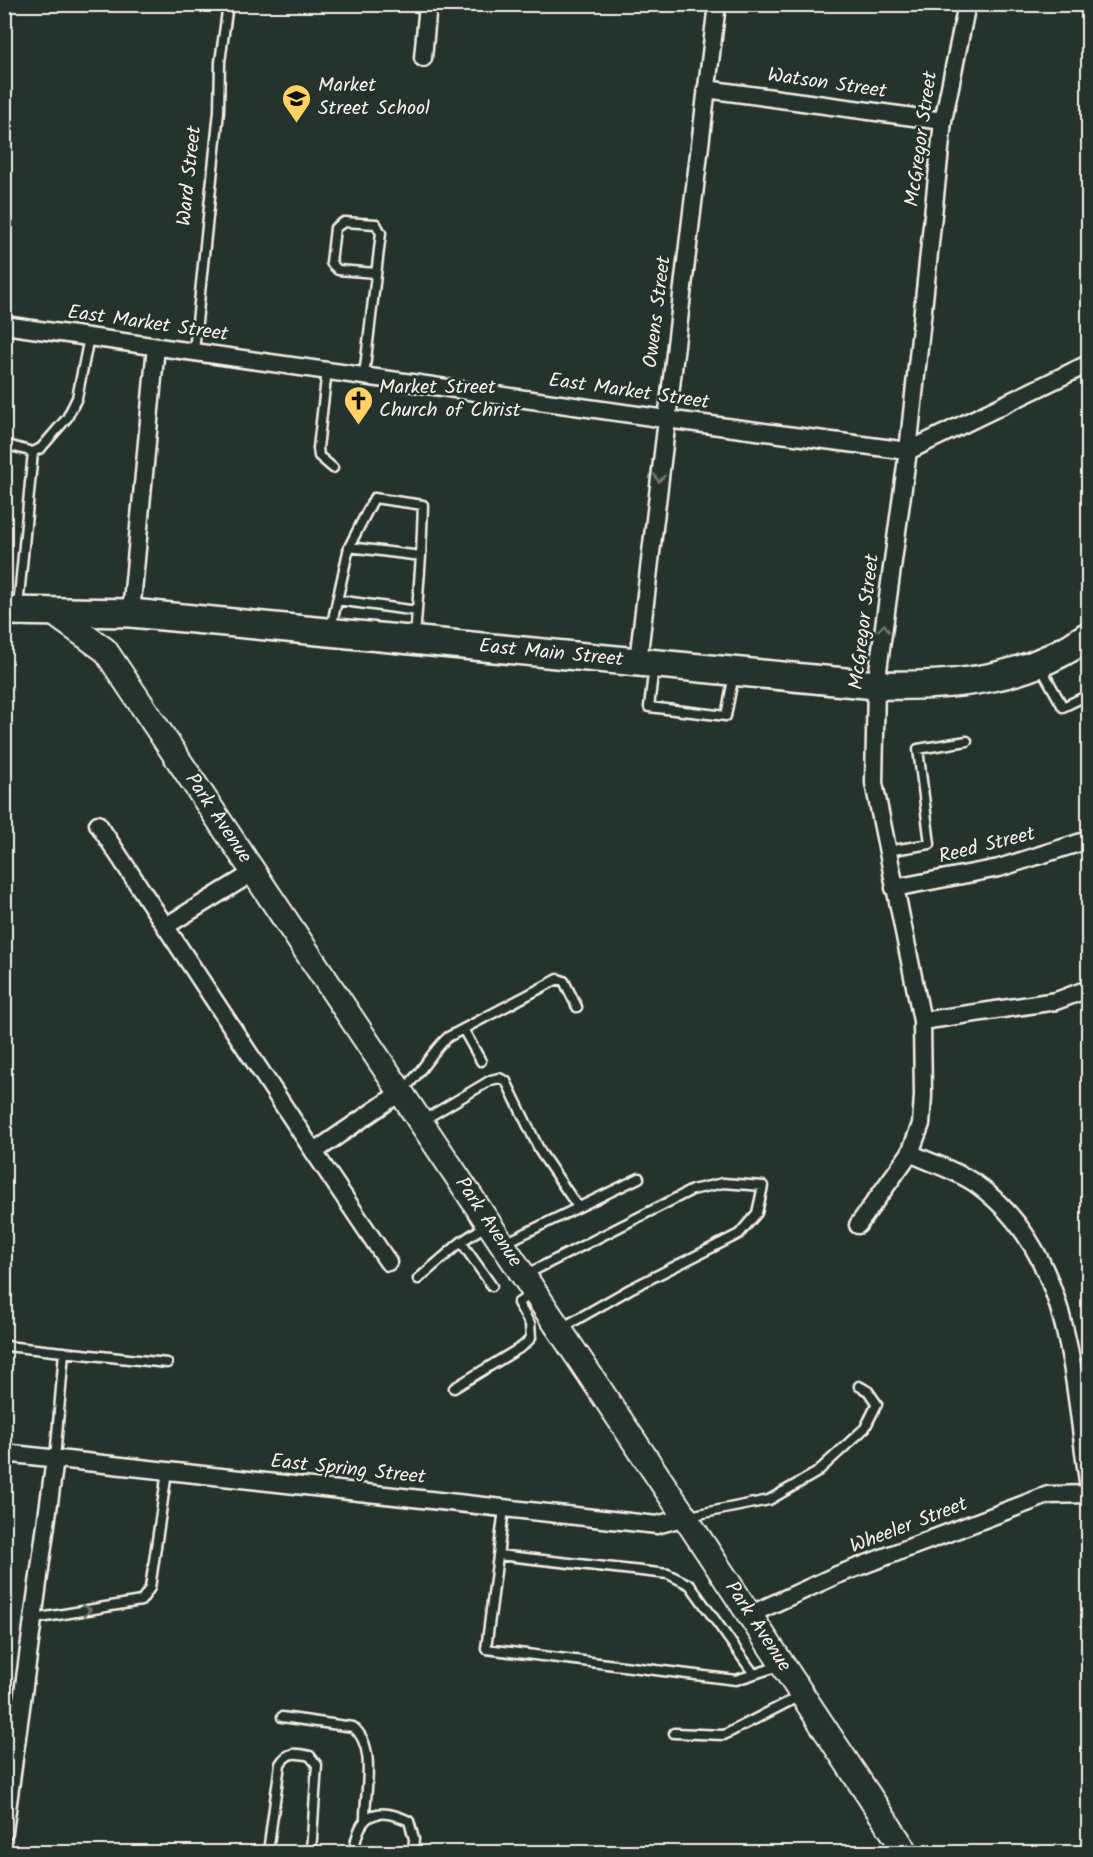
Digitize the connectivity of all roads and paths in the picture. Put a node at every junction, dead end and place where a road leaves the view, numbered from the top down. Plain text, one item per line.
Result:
1 (228, 4) edge
2 (428, 4) edge
3 (717, 4) edge
4 (967, 4) edge
5 (423, 58) dead end
6 (706, 89) junction
7 (942, 121) junction
8 (376, 273) junction
9 (4, 325) edge
10 (89, 337) junction
11 (156, 346) junction
12 (194, 351) junction
13 (1089, 364) edge
14 (327, 370) junction
15 (364, 376) junction
16 (666, 419) junction
17 (4, 444) edge
18 (908, 451) junction
19 (33, 452) junction
20 (333, 468) dead end
21 (349, 547) junction
22 (421, 556) junction
23 (337, 600) junction
24 (11, 611) edge
25 (417, 611) junction
26 (52, 612) junction
27 (131, 613) junction
28 (330, 631) junction
29 (1088, 638) edge
30 (415, 640) junction
31 (646, 662) junction
32 (1038, 663) junction
33 (734, 671) junction
34 (876, 686) junction
35 (1089, 695) edge
36 (967, 741) dead end
37 (98, 824) dead end
38 (1089, 840) edge
39 (887, 851) junction
40 (254, 872) junction
41 (894, 888) junction
42 (166, 926) junction
43 (1089, 989) edge
44 (577, 1007) dead end
45 (922, 1021) junction
46 (464, 1029) junction
47 (481, 1061) dead end
48 (400, 1092) junction
49 (420, 1122) junction
50 (314, 1152) junction
51 (910, 1153) junction
52 (639, 1178) dead end
53 (578, 1207) junction
54 (489, 1224) junction
55 (858, 1225) dead end
56 (461, 1242) junction
57 (502, 1244) junction
58 (388, 1262) dead end
59 (418, 1279) dead end
60 (529, 1284) junction
61 (492, 1286) dead end
62 (559, 1329) junction
63 (6, 1346) dead end
64 (64, 1352) junction
65 (167, 1363) dead end
66 (859, 1386) dead end
67 (453, 1388) dead end
68 (4, 1453) edge
69 (55, 1459) junction
70 (167, 1472) junction
71 (1089, 1481) edge
72 (1089, 1494) edge
73 (504, 1509) junction
74 (685, 1517) junction
75 (498, 1555) junction
76 (749, 1615) junction
77 (34, 1619) junction
78 (783, 1665) junction
79 (754, 1674) junction
80 (802, 1695) junction
81 (282, 1717) dead end
82 (674, 1733) dead end
83 (365, 1818) junction
84 (4, 1832) edge
85 (268, 1852) edge
86 (311, 1852) edge
87 (354, 1852) edge
88 (413, 1852) edge
89 (906, 1852) edge

1 - 12 lane, Ward Street
2 - 5 street
3 - 6 street, Owens Street
4 - 7 street, McGregor Street
6 - 7 street, Watson Street
6 - 16 street, Owens Street
7 - 18 street, McGregor Street
8 - 8 lane
8 - 15 lane
9 - 10 street, East Market Street
10 - 11 street, East Market Street
10 - 19 lane
11 - 12 street, East Market Street
11 - 27 street
12 - 14 street, East Market Street
13 - 18 street
14 - 15 street, East Market Street
14 - 20 lane
15 - 16 street, East Market Street
16 - 18 street, East Market Street
16 -> 31 street, Owens Street
17 - 19 lane
34 -> 18 street, McGregor Street
19 - 24 lane
21 - 22 lane
21 - 22 lane
21 - 23 lane
22 - 25 lane
23 - 25 lane
23 - 28 lane
24 - 26 main road, East Main Street
25 - 30 lane
26 - 27 main road, East Main Street
26 - 40 street, Park Avenue
27 - 28 main road, East Main Street
28 - 30 main road, East Main Street
29 - 32 main road, East Main Street
30 - 31 main road, East Main Street
31 - 33 main road, East Main Street
31 - 33 lane
32 - 34 main road, East Main Street
32 - 35 lane
33 - 34 main road, East Main Street
34 - 39 street, McGregor Street
36 - 39 lane
37 - 42 street
38 - 41 street, Reed Street
39 - 41 street, McGregor Street
40 - 42 street
40 - 48 street, Park Avenue
41 - 45 street, McGregor Street
42 - 50 street
43 - 45 street
44 - 46 lane
45 - 51 street, McGregor Street
46 - 47 lane
46 - 48 lane
48 - 49 street, Park Avenue
48 - 50 street
49 - 53 lane
49 - 54 street, Park Avenue
50 - 58 street
51 - 55 street, McGregor Street
51 - 71 street
52 - 53 lane
53 - 57 lane
54 - 56 lane
54 - 57 street, Park Avenue
56 - 59 lane
56 - 61 lane
57 - 60 street, Park Avenue
60 - 62 street, Park Avenue
60 - 62 lane
60 - 67 lane
62 - 74 street, Park Avenue
63 - 64 lane
64 - 65 lane
64 - 69 lane
66 - 74 lane
68 - 69 street, East Spring Street
69 - 70 street, East Spring Street
69 - 77 street
70 - 73 street, East Spring Street
77 -> 70 lane
72 - 76 street, Wheeler Street
73 - 74 street, East Spring Street
73 - 75 lane
74 - 76 street, Park Avenue
75 - 79 lane
75 - 79 lane
76 - 78 street, Park Avenue
77 - 84 street
78 - 79 lane
78 - 80 street, Park Avenue
80 - 82 lane
80 - 89 street, Park Avenue
81 - 83 lane
83 - 87 lane
83 - 88 lane
85 - 86 lane

